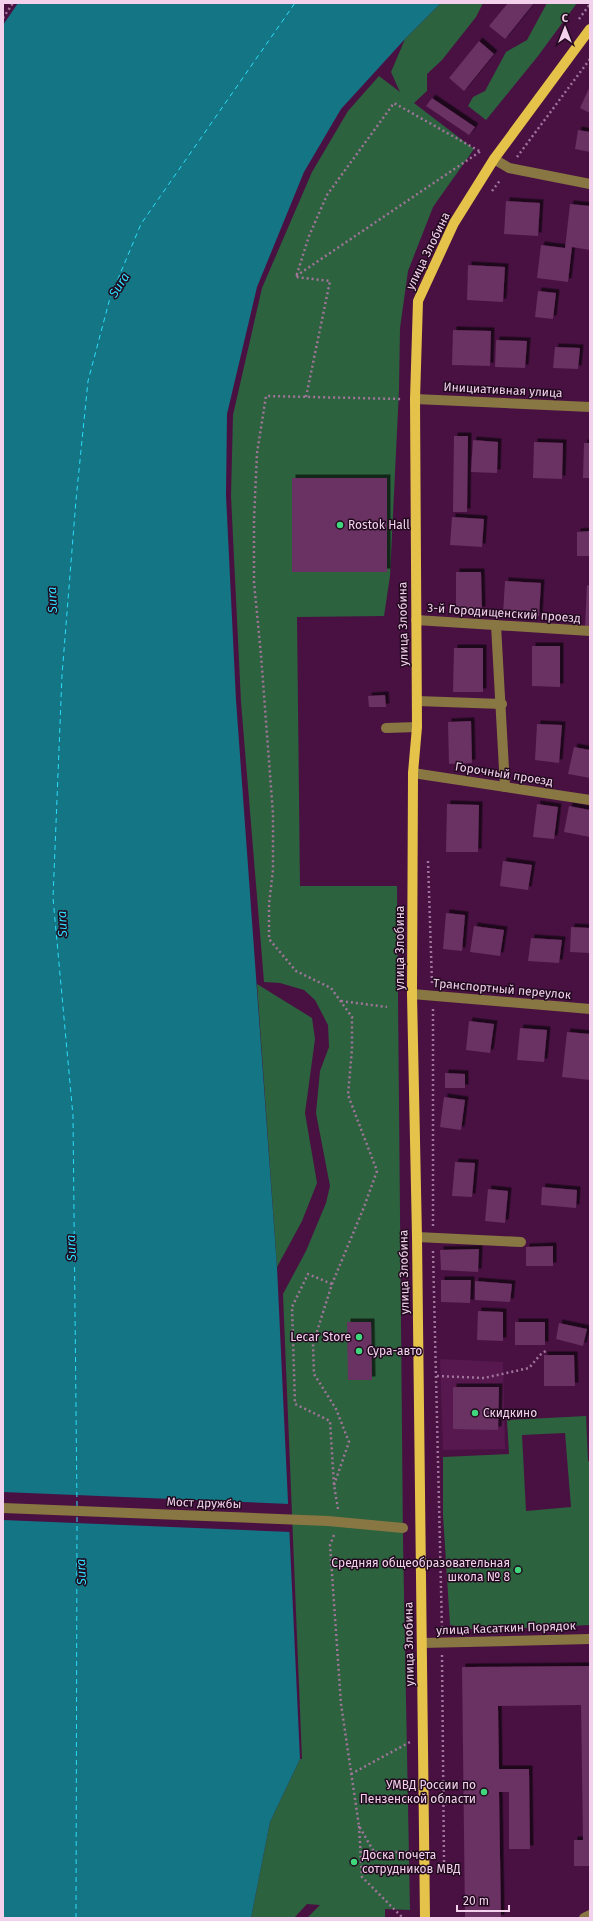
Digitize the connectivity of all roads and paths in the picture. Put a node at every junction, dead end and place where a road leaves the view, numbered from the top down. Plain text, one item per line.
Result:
1 (13, 3) edge
2 (3, 18) edge
3 (590, 29) edge
4 (590, 59) edge
5 (494, 159) junction
6 (509, 168) junction
7 (590, 184) edge
8 (491, 192) dead end
9 (296, 277) junction
10 (306, 397) junction
11 (401, 399) dead end
12 (415, 399) junction
13 (590, 407) edge
14 (416, 620) junction
15 (496, 625) junction
16 (590, 631) edge
17 (417, 701) junction
18 (502, 704) junction
19 (417, 727) junction
20 (386, 728) dead end
21 (413, 773) junction
22 (505, 787) junction
23 (590, 800) edge
24 (428, 854) dead end
25 (412, 994) junction
26 (433, 996) junction
27 (341, 1001) junction
28 (387, 1007) dead end
29 (590, 1009) edge
30 (417, 1237) junction
31 (433, 1238) junction
32 (521, 1242) dead end
33 (332, 1284) junction
34 (547, 1350) dead end
35 (437, 1376) junction
36 (334, 1485) junction
37 (3, 1508) edge
38 (340, 1522) junction
39 (403, 1528) dead end
40 (330, 1546) dead end
41 (590, 1639) edge
42 (422, 1643) junction
43 (442, 1643) junction
44 (411, 1742) dead end
45 (351, 1774) junction
46 (358, 1826) junction
47 (412, 1852) dead end
48 (444, 1862) dead end
49 (590, 1915) edge
50 (403, 1918) edge
51 (425, 1918) edge
52 (584, 1918) edge

1 - 2 path
3 - 5 main road, улица Злобина
4 - 6 path
5 - 6 street
5 - 12 main road, улица Злобина
6 - 7 street
6 - 8 path
9 - 9 path
9 - 10 path
10 - 11 path
10 - 27 path
12 - 13 street, Инициативная улица
12 - 14 main road, улица Злобина
14 - 15 street, 3-й Городищенский проезд
14 - 17 main road, улица Злобина
15 - 16 street, 3-й Городищенский проезд
15 - 18 street
17 - 18 street
17 - 19 main road, улица Злобина
18 - 22 street
19 - 20 street
19 - 21 main road, улица Злобина
21 - 22 street, Горочный проезд
21 - 25 main road, улица Злобина
22 - 23 street, Горочный проезд
24 - 26 path
25 - 26 street, Транспортный переулок
25 - 30 main road, улица Злобина
26 - 29 street, Транспортный переулок
26 - 31 path
27 - 28 path
27 - 33 path
30 - 31 street
30 - 42 main road, улица Злобина
31 - 32 street
31 - 35 path
33 - 36 path
33 - 36 path
34 - 35 path
35 - 43 path
36 - 38 path
37 - 38 street, Мост дружбы
38 - 39 street, Мост дружбы
40 - 45 path
41 - 43 street, улица Касаткин Порядок
42 - 43 street, улица Касаткин Порядок
42 - 51 main road, улица Злобина
43 - 48 path
44 - 45 path
45 - 46 path
46 - 47 path
46 - 50 path
49 - 52 street

